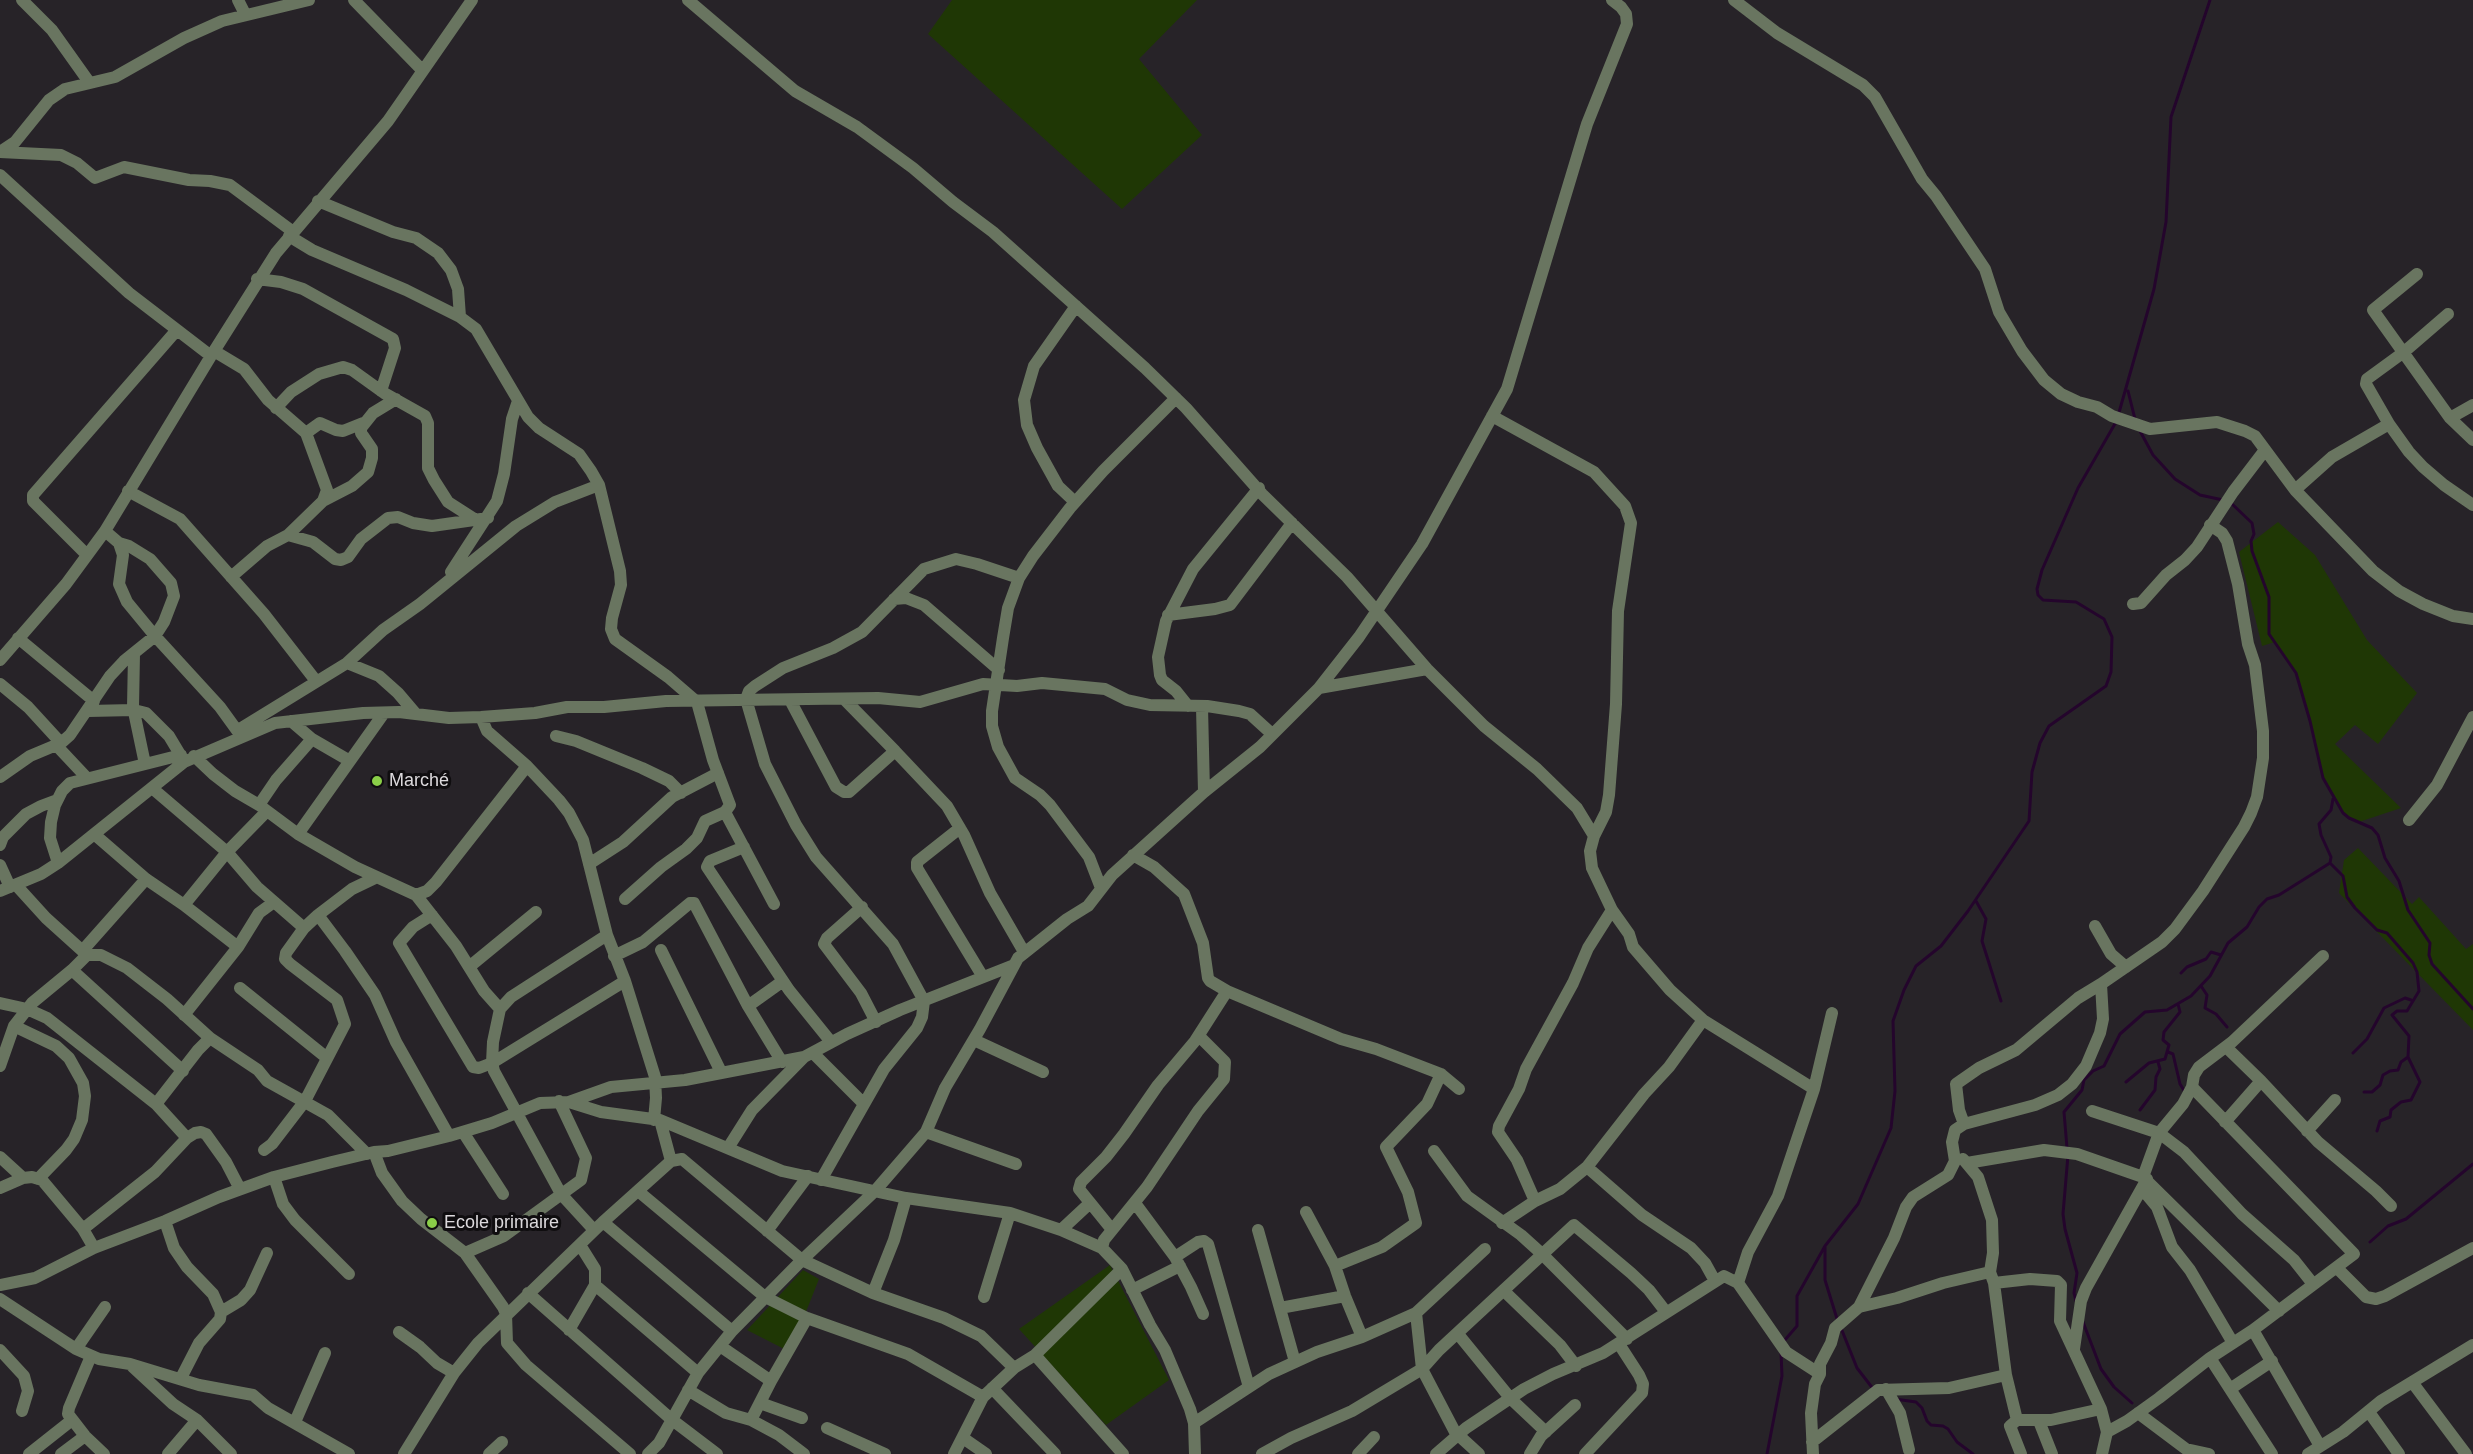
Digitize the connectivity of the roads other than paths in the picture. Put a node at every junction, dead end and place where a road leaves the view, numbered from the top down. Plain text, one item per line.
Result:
1 (22, 0) edge
2 (238, 0) edge
3 (309, 0) edge
4 (354, 0) edge
5 (472, 0) edge
6 (688, 0) edge
7 (1612, 0) edge
8 (1734, 0) edge
9 (245, 14) junction
10 (423, 71) junction
11 (89, 82) junction
12 (0, 152) edge
13 (0, 175) edge
14 (318, 201) junction
15 (291, 234) junction
16 (2418, 274) dead end
17 (257, 279) junction
18 (1076, 306) junction
19 (2448, 314) dead end
20 (460, 317) junction
21 (176, 330) junction
22 (2404, 352) junction
23 (213, 354) junction
24 (381, 391) junction
25 (1176, 398) junction
26 (396, 399) junction
27 (518, 402) junction
28 (2473, 405) edge
29 (276, 408) junction
30 (1492, 416) junction
31 (2450, 418) junction
32 (363, 423) junction
33 (2389, 424) junction
34 (306, 433) junction
35 (2473, 440) edge
36 (2265, 450) junction
37 (598, 485) junction
38 (1259, 488) junction
39 (2295, 490) junction
40 (128, 491) junction
41 (323, 501) junction
42 (1075, 502) junction
43 (2473, 505) edge
44 (482, 519) junction
45 (1292, 523) junction
46 (2211, 525) junction
47 (105, 531) junction
48 (288, 535) junction
49 (119, 543) junction
50 (86, 554) junction
51 (231, 577) junction
52 (1019, 578) junction
53 (435, 592) junction
54 (894, 599) junction
55 (2133, 604) dead end
56 (1377, 610) junction
57 (1168, 615) junction
58 (2473, 619) edge
59 (155, 636) junction
60 (18, 638) junction
61 (134, 654) junction
62 (0, 660) edge
63 (346, 663) junction
64 (1427, 669) junction
65 (999, 670) junction
66 (316, 681) junction
67 (0, 684) edge
68 (997, 686) junction
69 (1319, 688) junction
70 (746, 699) junction
71 (790, 700) junction
72 (845, 700) junction
73 (697, 702) junction
74 (91, 706) junction
75 (1188, 706) junction
76 (1203, 707) junction
77 (134, 710) junction
78 (384, 713) junction
79 (415, 713) junction
80 (481, 717) junction
81 (2473, 717) edge
82 (291, 721) junction
83 (240, 733) junction
84 (1272, 734) junction
85 (556, 736) dead end
86 (312, 739) junction
87 (58, 744) junction
88 (895, 751) junction
89 (187, 758) junction
90 (350, 761) junction
91 (145, 764) junction
92 (527, 766) junction
93 (718, 774) junction
94 (0, 777) edge
95 (87, 778) junction
96 (152, 788) junction
97 (1204, 792) junction
98 (681, 793) junction
99 (57, 800) junction
100 (263, 808) junction
101 (725, 812) junction
102 (2409, 820) dead end
103 (960, 828) junction
104 (94, 834) junction
105 (298, 834) junction
106 (1594, 836) junction
107 (0, 845) edge
108 (744, 847) junction
109 (226, 852) junction
110 (1133, 855) junction
111 (58, 862) junction
112 (589, 864) junction
113 (0, 865) edge
114 (377, 877) junction
115 (146, 879) junction
116 (9, 888) edge
117 (1101, 888) junction
118 (417, 895) junction
119 (625, 899) dead end
120 (274, 902) junction
121 (184, 904) junction
122 (774, 904) dead end
123 (862, 907) junction
124 (1612, 910) junction
125 (536, 912) dead end
126 (318, 915) junction
127 (432, 915) junction
128 (2095, 926) dead end
129 (304, 928) junction
130 (607, 935) junction
131 (238, 947) junction
132 (661, 950) dead end
133 (85, 952) junction
134 (1024, 952) junction
135 (614, 956) junction
136 (2323, 956) dead end
137 (1014, 965) junction
138 (469, 967) junction
139 (2126, 967) junction
140 (72, 970) junction
141 (983, 977) junction
142 (625, 981) junction
143 (783, 981) junction
144 (2101, 984) junction
145 (240, 988) dead end
146 (1227, 991) junction
147 (924, 1001) junction
148 (0, 1003) edge
149 (748, 1006) junction
150 (27, 1009) junction
151 (500, 1009) junction
152 (1832, 1013) dead end
153 (184, 1015) junction
154 (1703, 1020) junction
155 (876, 1022) junction
156 (14, 1026) junction
157 (1199, 1036) junction
158 (210, 1038) junction
159 (974, 1040) junction
160 (831, 1042) junction
161 (3, 1046) edge
162 (2226, 1047) junction
163 (808, 1055) junction
164 (327, 1058) junction
165 (782, 1062) junction
166 (492, 1063) junction
167 (0, 1066) edge
168 (183, 1071) junction
169 (721, 1072) junction
170 (1043, 1072) dead end
171 (1441, 1074) junction
172 (2261, 1080) junction
173 (655, 1082) junction
174 (2192, 1087) junction
175 (1460, 1089) dead end
176 (1814, 1089) junction
177 (2335, 1100) dead end
178 (305, 1101) junction
179 (564, 1101) junction
180 (156, 1104) junction
181 (864, 1104) junction
182 (517, 1111) junction
183 (2092, 1111) dead end
184 (657, 1120) junction
185 (2225, 1122) junction
186 (1964, 1124) junction
187 (2307, 1131) junction
188 (463, 1132) junction
189 (926, 1132) junction
190 (2159, 1133) junction
191 (449, 1136) junction
192 (187, 1138) junction
193 (728, 1148) junction
194 (264, 1150) dead end
195 (1434, 1152) dead end
196 (1955, 1152) junction
197 (370, 1153) junction
198 (0, 1157) edge
199 (672, 1161) junction
200 (1967, 1163) junction
201 (1016, 1164) dead end
202 (1587, 1167) junction
203 (23, 1178) junction
204 (274, 1178) junction
205 (814, 1178) junction
206 (38, 1179) junction
207 (2144, 1182) junction
208 (0, 1188) edge
209 (240, 1189) junction
210 (638, 1191) junction
211 (875, 1191) junction
212 (503, 1194) dead end
213 (561, 1194) junction
214 (906, 1198) junction
215 (1534, 1201) junction
216 (1090, 1203) junction
217 (1135, 1203) junction
218 (2391, 1206) dead end
219 (1306, 1212) dead end
220 (1010, 1213) junction
221 (165, 1221) junction
222 (1502, 1223) junction
223 (598, 1226) junction
224 (1113, 1227) junction
225 (83, 1229) junction
226 (1061, 1230) junction
227 (1258, 1230) dead end
228 (767, 1231) junction
229 (580, 1245) junction
230 (94, 1248) junction
231 (1102, 1248) junction
232 (2473, 1248) edge
233 (1485, 1249) dead end
234 (267, 1253) dead end
235 (465, 1253) junction
236 (1542, 1254) junction
237 (802, 1260) junction
238 (1177, 1261) junction
239 (1335, 1266) junction
240 (2337, 1268) junction
241 (1122, 1269) junction
242 (349, 1274) dead end
243 (1992, 1278) junction
244 (1715, 1281) junction
245 (1738, 1283) junction
246 (2313, 1284) junction
247 (0, 1285) edge
248 (595, 1285) junction
249 (1132, 1290) junction
250 (1504, 1291) junction
251 (528, 1293) junction
252 (873, 1293) junction
253 (1345, 1296) junction
254 (765, 1297) junction
255 (984, 1298) dead end
256 (0, 1299) edge
257 (1859, 1306) junction
258 (105, 1307) dead end
259 (1280, 1308) junction
260 (2279, 1311) junction
261 (221, 1312) junction
262 (1666, 1312) junction
263 (1416, 1313) junction
264 (506, 1314) junction
265 (1203, 1314) dead end
266 (807, 1318) junction
267 (569, 1330) junction
268 (2253, 1330) junction
269 (732, 1331) junction
270 (399, 1332) dead end
271 (1458, 1334) junction
272 (1362, 1337) junction
273 (1623, 1341) junction
274 (2233, 1343) junction
275 (2473, 1345) edge
276 (720, 1346) junction
277 (75, 1349) junction
278 (0, 1350) edge
279 (2073, 1352) junction
280 (325, 1353) dead end
281 (1035, 1355) junction
282 (91, 1356) junction
283 (2210, 1358) junction
284 (2272, 1361) junction
285 (1294, 1362) junction
286 (130, 1364) junction
287 (1576, 1366) junction
288 (1014, 1368) junction
289 (1422, 1369) junction
290 (454, 1373) junction
291 (698, 1373) junction
292 (1820, 1374) junction
293 (2006, 1374) junction
294 (181, 1378) junction
295 (771, 1381) junction
296 (2412, 1383) junction
297 (1250, 1387) junction
298 (1886, 1389) junction
299 (2230, 1389) junction
300 (688, 1390) junction
301 (987, 1393) junction
302 (1510, 1399) junction
303 (760, 1403) junction
304 (1575, 1405) dead end
305 (2101, 1409) junction
306 (22, 1411) dead end
307 (2138, 1413) junction
308 (2369, 1413) junction
309 (802, 1418) dead end
310 (671, 1419) junction
311 (72, 1420) junction
312 (197, 1420) junction
313 (751, 1420) junction
314 (2017, 1420) junction
315 (2039, 1420) junction
316 (295, 1422) junction
317 (1194, 1423) junction
318 (827, 1428) dead end
319 (1546, 1432) junction
320 (2107, 1432) junction
321 (85, 1436) junction
322 (1374, 1437) dead end
323 (963, 1438) junction
324 (501, 1442) dead end
325 (2320, 1446) junction
326 (1813, 1448) edge
327 (1906, 1453) edge
328 (29, 1454) edge
329 (61, 1454) edge
330 (104, 1454) edge
331 (168, 1454) edge
332 (231, 1454) edge
333 (349, 1454) edge
334 (404, 1454) edge
335 (489, 1454) edge
336 (630, 1454) edge
337 (648, 1454) edge
338 (717, 1454) edge
339 (804, 1454) edge
340 (883, 1454) edge
341 (954, 1454) edge
342 (986, 1454) edge
343 (1055, 1454) edge
344 (1123, 1454) edge
345 (1194, 1454) edge
346 (1262, 1454) edge
347 (1358, 1454) edge
348 (1436, 1454) edge
349 (1479, 1454) edge
350 (1530, 1454) edge
351 (1585, 1454) edge
352 (2021, 1454) edge
353 (2052, 1454) edge
354 (2102, 1454) edge
355 (2209, 1454) edge
356 (2272, 1454) edge
357 (2308, 1454) edge
358 (2399, 1454) edge
359 (2466, 1454) edge

1 - 11 street
2 - 9 street
3 - 9 street
4 - 10 street
5 - 10 street
6 - 18 street
7 - 30 street
8 - 36 street
9 - 11 street
10 - 14 street
11 - 12 street
12 - 15 street
13 - 21 street
14 - 15 street
14 - 20 street
15 - 17 street
15 - 20 street
16 - 22 street
17 - 23 street
17 - 24 street
18 - 25 street
18 - 42 street
19 - 22 street
20 - 27 street
21 - 23 street
21 - 50 street
22 - 31 street
22 - 33 street
23 - 29 street
23 - 40 street
24 - 26 street
24 - 29 street
25 - 38 street
25 - 42 street
26 - 32 street
26 - 44 street
27 - 37 street
27 - 44 street
28 - 31 street
29 - 34 street
30 - 56 street
30 - 106 street
31 - 35 street
32 - 34 street
32 - 41 street
33 - 39 street
33 - 43 street
34 - 41 street
36 - 39 street
36 - 46 street
37 - 53 street
37 - 73 street
38 - 45 street
38 - 57 street
39 - 58 street
40 - 47 street
40 - 51 street
41 - 48 street
42 - 52 street
44 - 48 street
44 - 53 street
45 - 56 street
45 - 57 street
46 - 55 street
46 - 139 street
47 - 49 street
47 - 50 street
48 - 51 street
49 - 59 street
49 - 59 street
50 - 60 street
51 - 66 street
52 - 54 street
52 - 65 street
53 - 63 street
54 - 65 street
54 - 70 street
56 - 64 street
56 - 69 street
57 - 75 street
59 - 61 street
59 - 83 street
60 - 62 street
60 - 74 street
61 - 74 street
61 - 77 street
63 - 66 street
63 - 79 street
64 - 69 street
64 - 106 street
65 - 68 street
66 - 83 street
67 - 87 street
68 - 72 street
68 - 75 street
68 - 117 street
69 - 84 street
70 - 71 street
70 - 73 street
70 - 123 street
71 - 72 street
71 - 88 street
72 - 88 street
73 - 80 street
73 - 93 street
74 - 77 street
74 - 87 street
75 - 76 street
76 - 84 street
76 - 97 street
77 - 89 street
77 - 91 street
78 - 79 street
78 - 82 street
78 - 90 street
79 - 80 street
80 - 92 street
81 - 102 street
82 - 83 street
82 - 86 street
83 - 89 street
84 - 97 street
85 - 98 street
86 - 90 street
86 - 100 street
87 - 94 street
87 - 95 street
88 - 103 street
89 - 91 street
89 - 96 street
89 - 100 street
90 - 105 street
91 - 95 street
92 - 112 street
92 - 118 street
93 - 98 street
93 - 101 street
95 - 99 street
96 - 104 street
96 - 109 street
97 - 110 street
98 - 112 street
99 - 107 street
99 - 111 street
100 - 105 street
100 - 109 street
101 - 108 street
101 - 119 street
103 - 134 street
103 - 141 street
104 - 111 street
104 - 115 street
105 - 114 street
106 - 124 street
108 - 122 street
108 - 143 street
109 - 120 street
109 - 121 street
110 - 117 street
110 - 146 street
111 - 116 street
112 - 130 street
113 - 116 street
114 - 118 street
114 - 126 street
115 - 121 street
115 - 133 street
116 - 133 street
117 - 134 street
118 - 127 street
120 - 129 street
120 - 131 street
121 - 131 street
123 - 147 street
123 - 155 street
124 - 154 street
124 - 215 street
125 - 138 street
126 - 129 street
126 - 191 street
127 - 138 street
127 - 166 street
128 - 139 street
129 - 164 street
130 - 135 street
130 - 151 street
131 - 153 street
132 - 169 street
133 - 140 street
133 - 153 street
134 - 137 street
135 - 142 street
135 - 149 street
136 - 162 street
137 - 141 street
137 - 159 street
138 - 151 street
139 - 144 street
140 - 150 street
140 - 168 street
141 - 147 street
142 - 166 street
142 - 173 street
143 - 149 street
143 - 160 street
144 - 186 street
144 - 186 street
145 - 164 street
146 - 157 street
146 - 171 street
147 - 155 street
147 - 181 street
148 - 150 street
149 - 165 street
150 - 156 street
150 - 180 street
151 - 166 street
152 - 176 street
153 - 158 street
154 - 176 street
154 - 202 street
155 - 160 street
156 - 161 street
156 - 206 street
157 - 216 street
157 - 217 street
158 - 168 street
158 - 178 street
159 - 170 street
159 - 189 street
160 - 163 street
161 - 167 street
162 - 172 street
162 - 174 street
163 - 165 street
163 - 181 street
163 - 193 street
164 - 178 street
165 - 169 street
166 - 182 street
168 - 180 street
169 - 173 street
171 - 175 street
171 - 239 street
172 - 185 street
172 - 187 street
173 - 179 street
173 - 184 street
174 - 185 street
174 - 190 street
176 - 245 street
177 - 187 street
178 - 194 street
178 - 197 street
179 - 182 street
179 - 184 street
179 - 213 street
180 - 192 street
181 - 205 street
182 - 188 street
182 - 213 street
183 - 190 street
184 - 193 street
184 - 199 street
185 - 240 street
186 - 196 street
187 - 218 street
188 - 191 street
188 - 212 street
189 - 201 street
189 - 211 street
190 - 207 street
190 - 246 street
191 - 197 street
192 - 209 street
192 - 225 street
193 - 205 street
195 - 222 street
196 - 200 street
196 - 257 street
197 - 204 street
197 - 235 street
198 - 203 street
199 - 210 street
199 - 228 street
200 - 207 street
200 - 243 street
202 - 215 street
202 - 244 street
203 - 206 street
203 - 208 street
204 - 209 street
204 - 242 street
205 - 211 street
205 - 228 street
206 - 225 street
207 - 260 street
207 - 274 street
207 - 279 street
209 - 221 street
210 - 223 street
210 - 254 street
211 - 214 street
211 - 237 street
213 - 223 street
213 - 235 street
214 - 220 street
214 - 252 street
215 - 222 street
216 - 224 street
216 - 226 street
217 - 224 street
217 - 238 street
219 - 239 street
220 - 226 street
220 - 255 street
221 - 230 street
221 - 261 street
222 - 236 street
223 - 229 street
223 - 269 street
224 - 231 street
225 - 230 street
226 - 231 street
227 - 259 street
228 - 237 street
229 - 248 street
229 - 251 street
230 - 247 street
231 - 241 street
232 - 240 street
233 - 263 street
234 - 261 street
235 - 264 street
236 - 250 street
236 - 262 street
236 - 273 street
237 - 252 street
237 - 254 street
238 - 249 street
238 - 265 street
238 - 297 street
239 - 253 street
240 - 246 street
241 - 249 street
241 - 281 street
243 - 257 street
243 - 279 street
243 - 293 street
244 - 245 street
244 - 262 street
245 - 292 street
246 - 260 street
248 - 267 street
248 - 291 street
249 - 317 street
250 - 271 street
250 - 287 street
251 - 264 street
251 - 267 street
252 - 288 street
253 - 259 street
253 - 272 street
254 - 266 street
254 - 269 street
256 - 277 street
257 - 292 street
258 - 277 street
259 - 285 street
260 - 268 street
261 - 294 street
262 - 273 street
263 - 272 street
263 - 289 street
264 - 290 street
264 - 336 street
266 - 295 street
266 - 301 street
267 - 310 street
268 - 274 street
268 - 284 street
269 - 276 street
270 - 290 street
271 - 289 street
271 - 302 street
272 - 285 street
273 - 287 street
273 - 351 street
274 - 283 street
275 - 296 street
276 - 291 street
276 - 295 street
277 - 282 street
278 - 306 street
279 - 305 street
280 - 316 street
281 - 288 street
281 - 344 street
282 - 286 street
282 - 311 street
283 - 299 street
283 - 307 street
284 - 299 street
284 - 325 street
285 - 297 street
286 - 294 street
286 - 312 street
287 - 302 street
288 - 301 street
289 - 346 street
289 - 349 street
290 - 334 street
291 - 300 street
292 - 326 street
293 - 298 street
293 - 314 street
294 - 316 street
295 - 303 street
296 - 308 street
296 - 359 street
297 - 317 street
298 - 326 street
298 - 327 street
299 - 356 street
300 - 310 street
300 - 313 street
301 - 323 street
301 - 343 street
302 - 319 street
302 - 348 street
303 - 309 street
303 - 313 street
304 - 319 street
305 - 315 street
305 - 320 street
307 - 320 street
307 - 355 street
308 - 325 street
308 - 358 street
310 - 337 street
310 - 338 street
311 - 321 street
311 - 328 street
312 - 331 street
312 - 332 street
313 - 339 street
314 - 315 street
314 - 352 street
315 - 353 street
316 - 333 street
317 - 345 street
318 - 340 street
319 - 350 street
320 - 354 street
321 - 329 street
321 - 330 street
322 - 347 street
323 - 341 street
323 - 342 street
324 - 335 street
325 - 357 street

